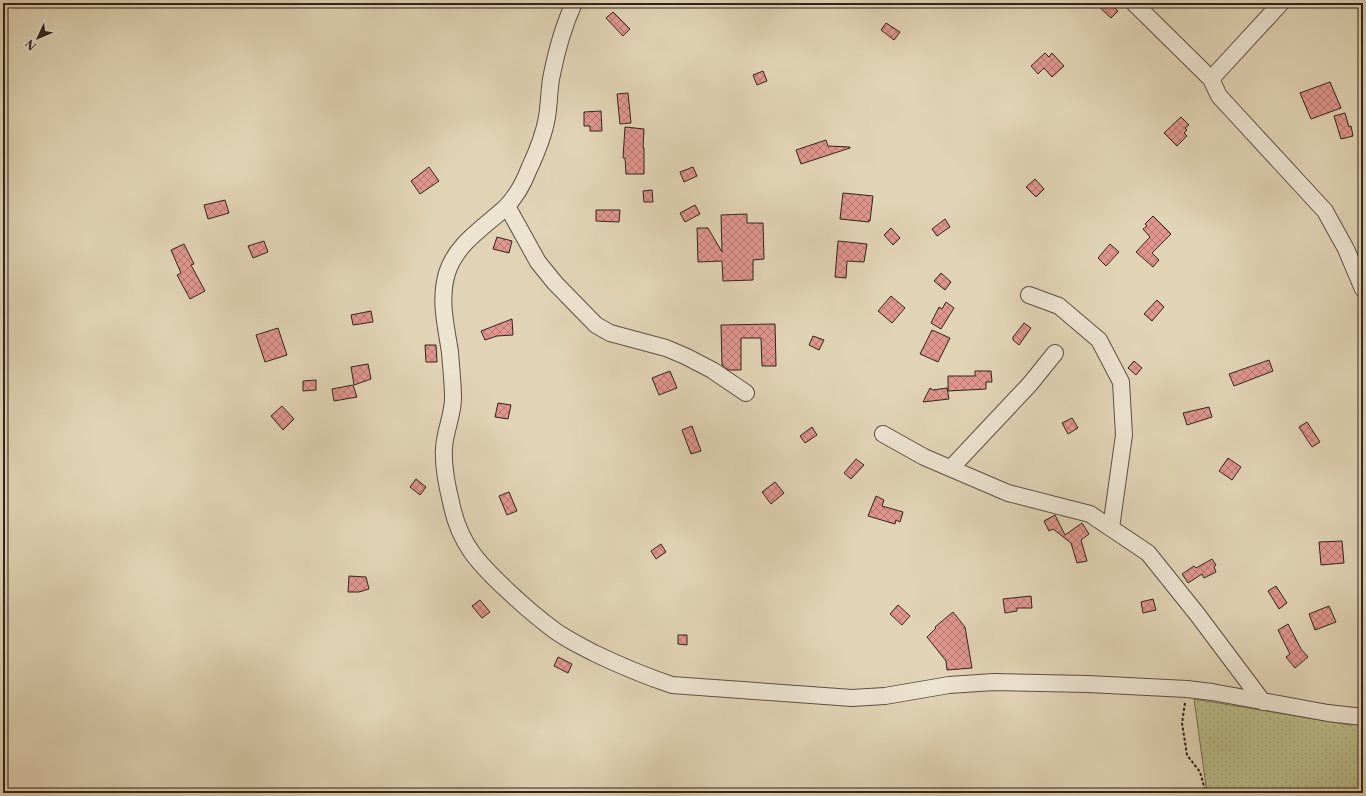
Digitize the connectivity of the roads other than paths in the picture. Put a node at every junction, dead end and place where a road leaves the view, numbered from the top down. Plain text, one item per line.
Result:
1 (574, 3) edge
2 (1134, 3) edge
3 (1281, 3) edge
4 (1212, 80) junction
5 (506, 206) junction
6 (1363, 289) edge
7 (1029, 295) dead end
8 (1056, 354) dead end
9 (746, 393) dead end
10 (883, 434) dead end
11 (951, 468) junction
12 (1111, 528) junction
13 (1263, 702) junction
14 (1363, 718) edge

1 - 5 street
2 - 4 street
3 - 4 street
4 - 6 street
5 - 9 street
5 - 13 street
7 - 12 street
8 - 11 street
10 - 11 street
11 - 12 street
12 - 13 street
13 - 14 street

